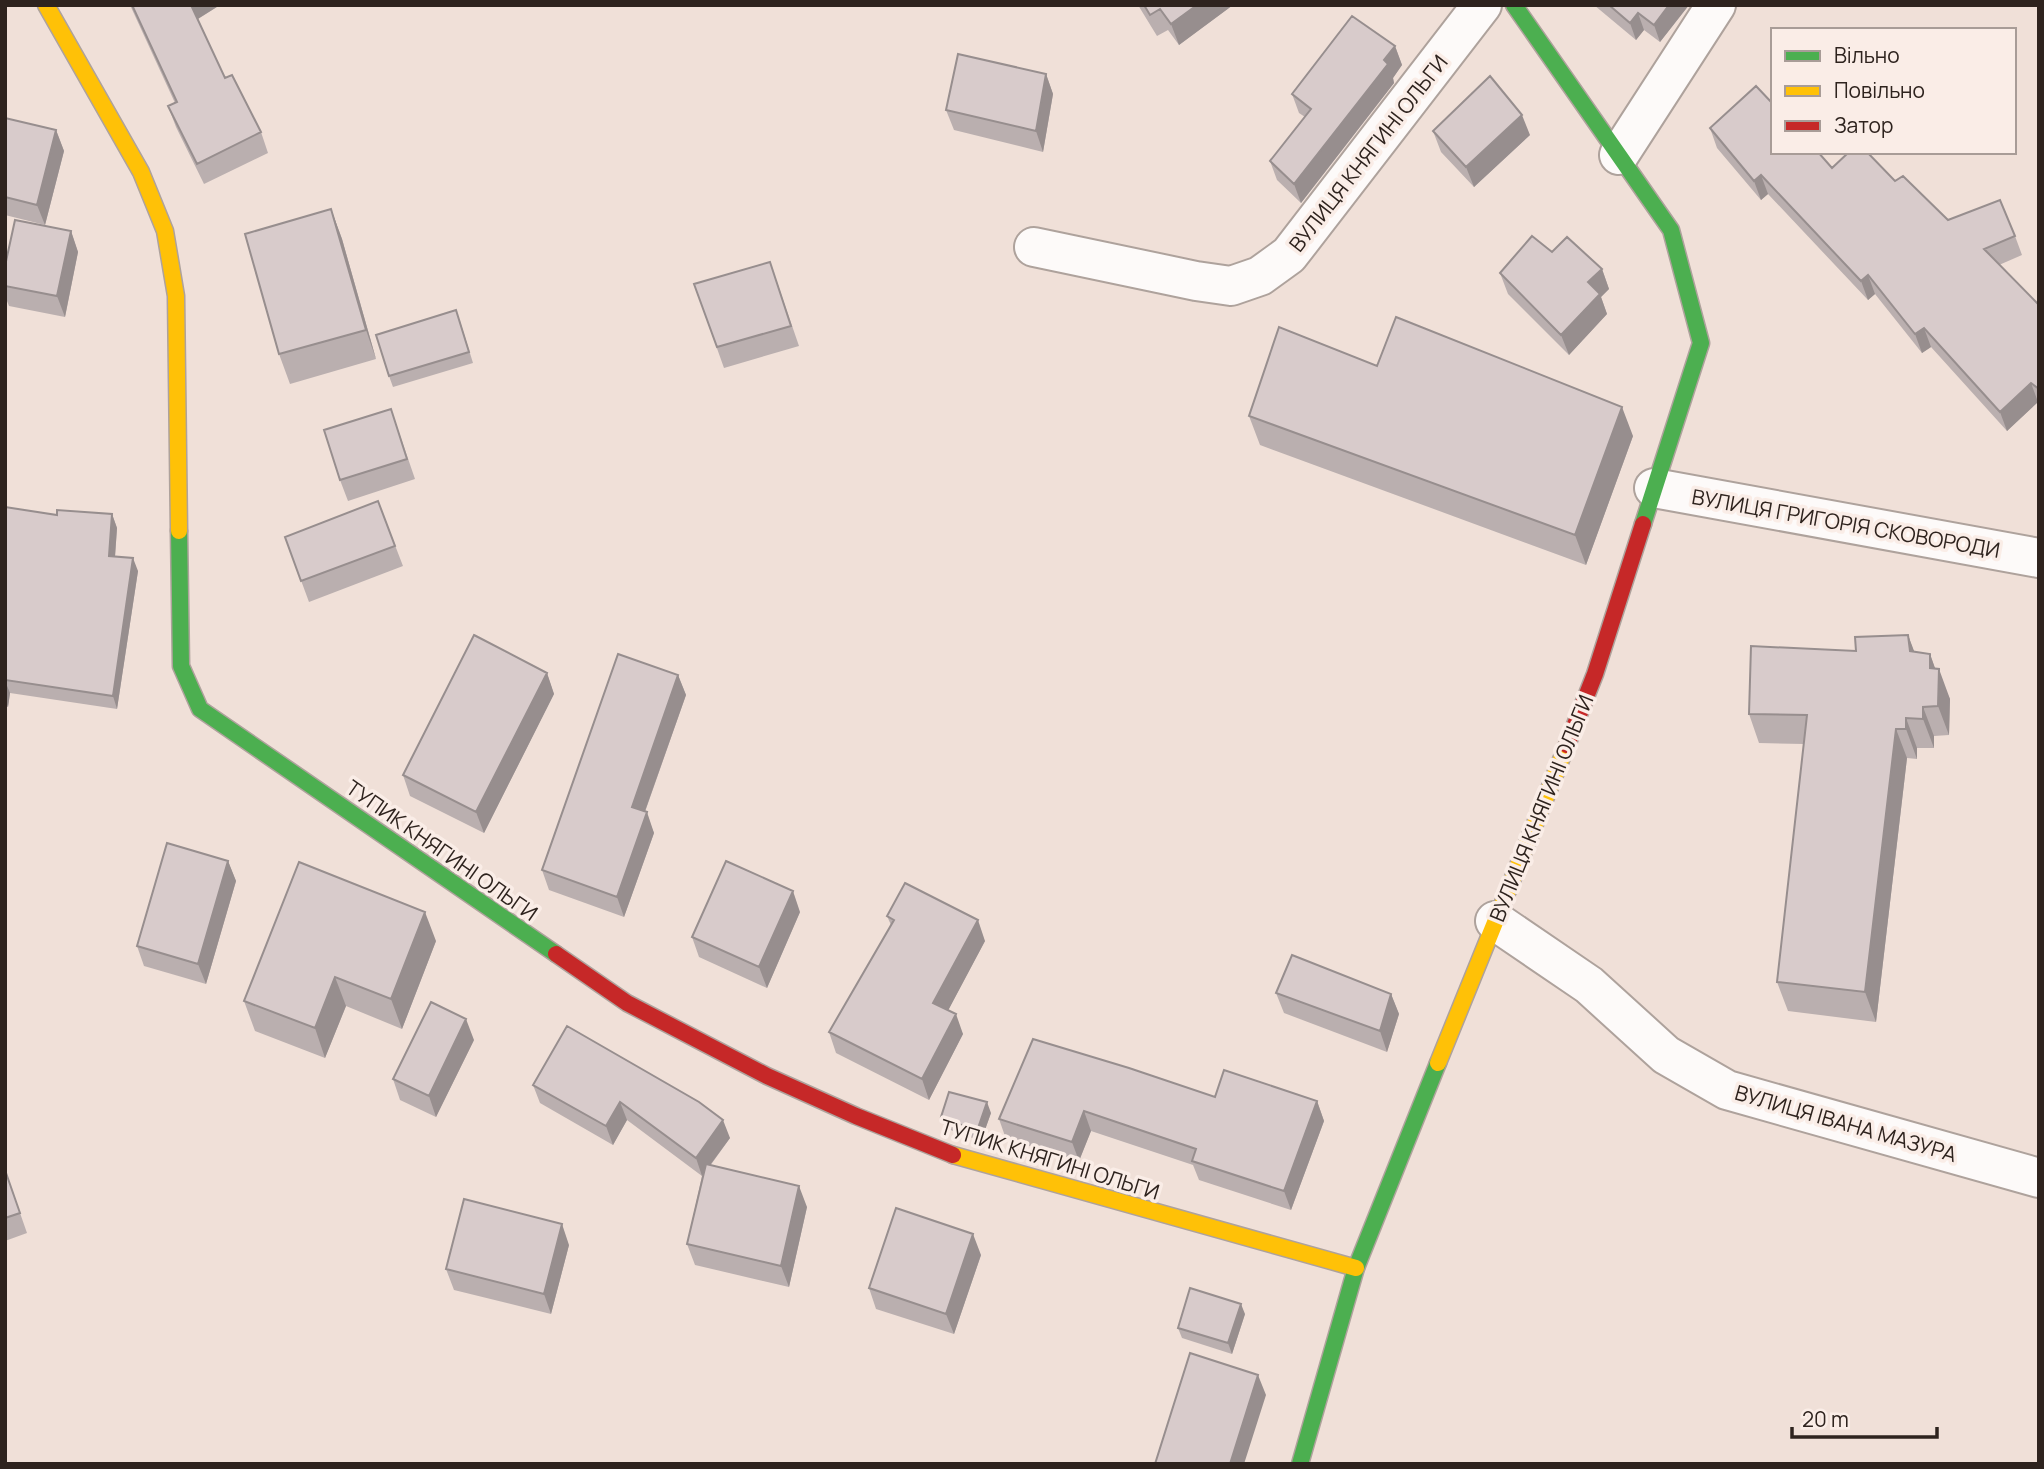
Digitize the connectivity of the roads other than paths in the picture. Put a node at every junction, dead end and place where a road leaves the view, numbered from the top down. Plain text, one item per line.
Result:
1 (46, 5) edge
2 (1482, 5) edge
3 (1514, 5) edge
4 (1716, 5) edge
5 (1619, 155) junction
6 (1034, 247) dead end
7 (1654, 488) junction
8 (2039, 558) edge
9 (1495, 921) junction
10 (2039, 1178) edge
11 (1356, 1268) junction
12 (1300, 1464) edge

1 - 11 street, ТУПИК КНЯГИНІ ОЛЬГИ
2 - 6 street, ВУЛИЦЯ КНЯГИНІ ОЛЬГИ
3 - 5 street, ВУЛИЦЯ КНЯГИНІ ОЛЬГИ
4 - 5 street
5 - 7 street, ВУЛИЦЯ КНЯГИНІ ОЛЬГИ
7 - 8 street, ВУЛИЦЯ ГРИГОРІЯ СКОВОРОДИ
7 - 9 street, ВУЛИЦЯ КНЯГИНІ ОЛЬГИ
9 - 10 street, ВУЛИЦЯ ІВАНА МАЗУРА
9 - 11 street, ВУЛИЦЯ КНЯГИНІ ОЛЬГИ
11 - 12 street, ВУЛИЦЯ КНЯГИНІ ОЛЬГИ

